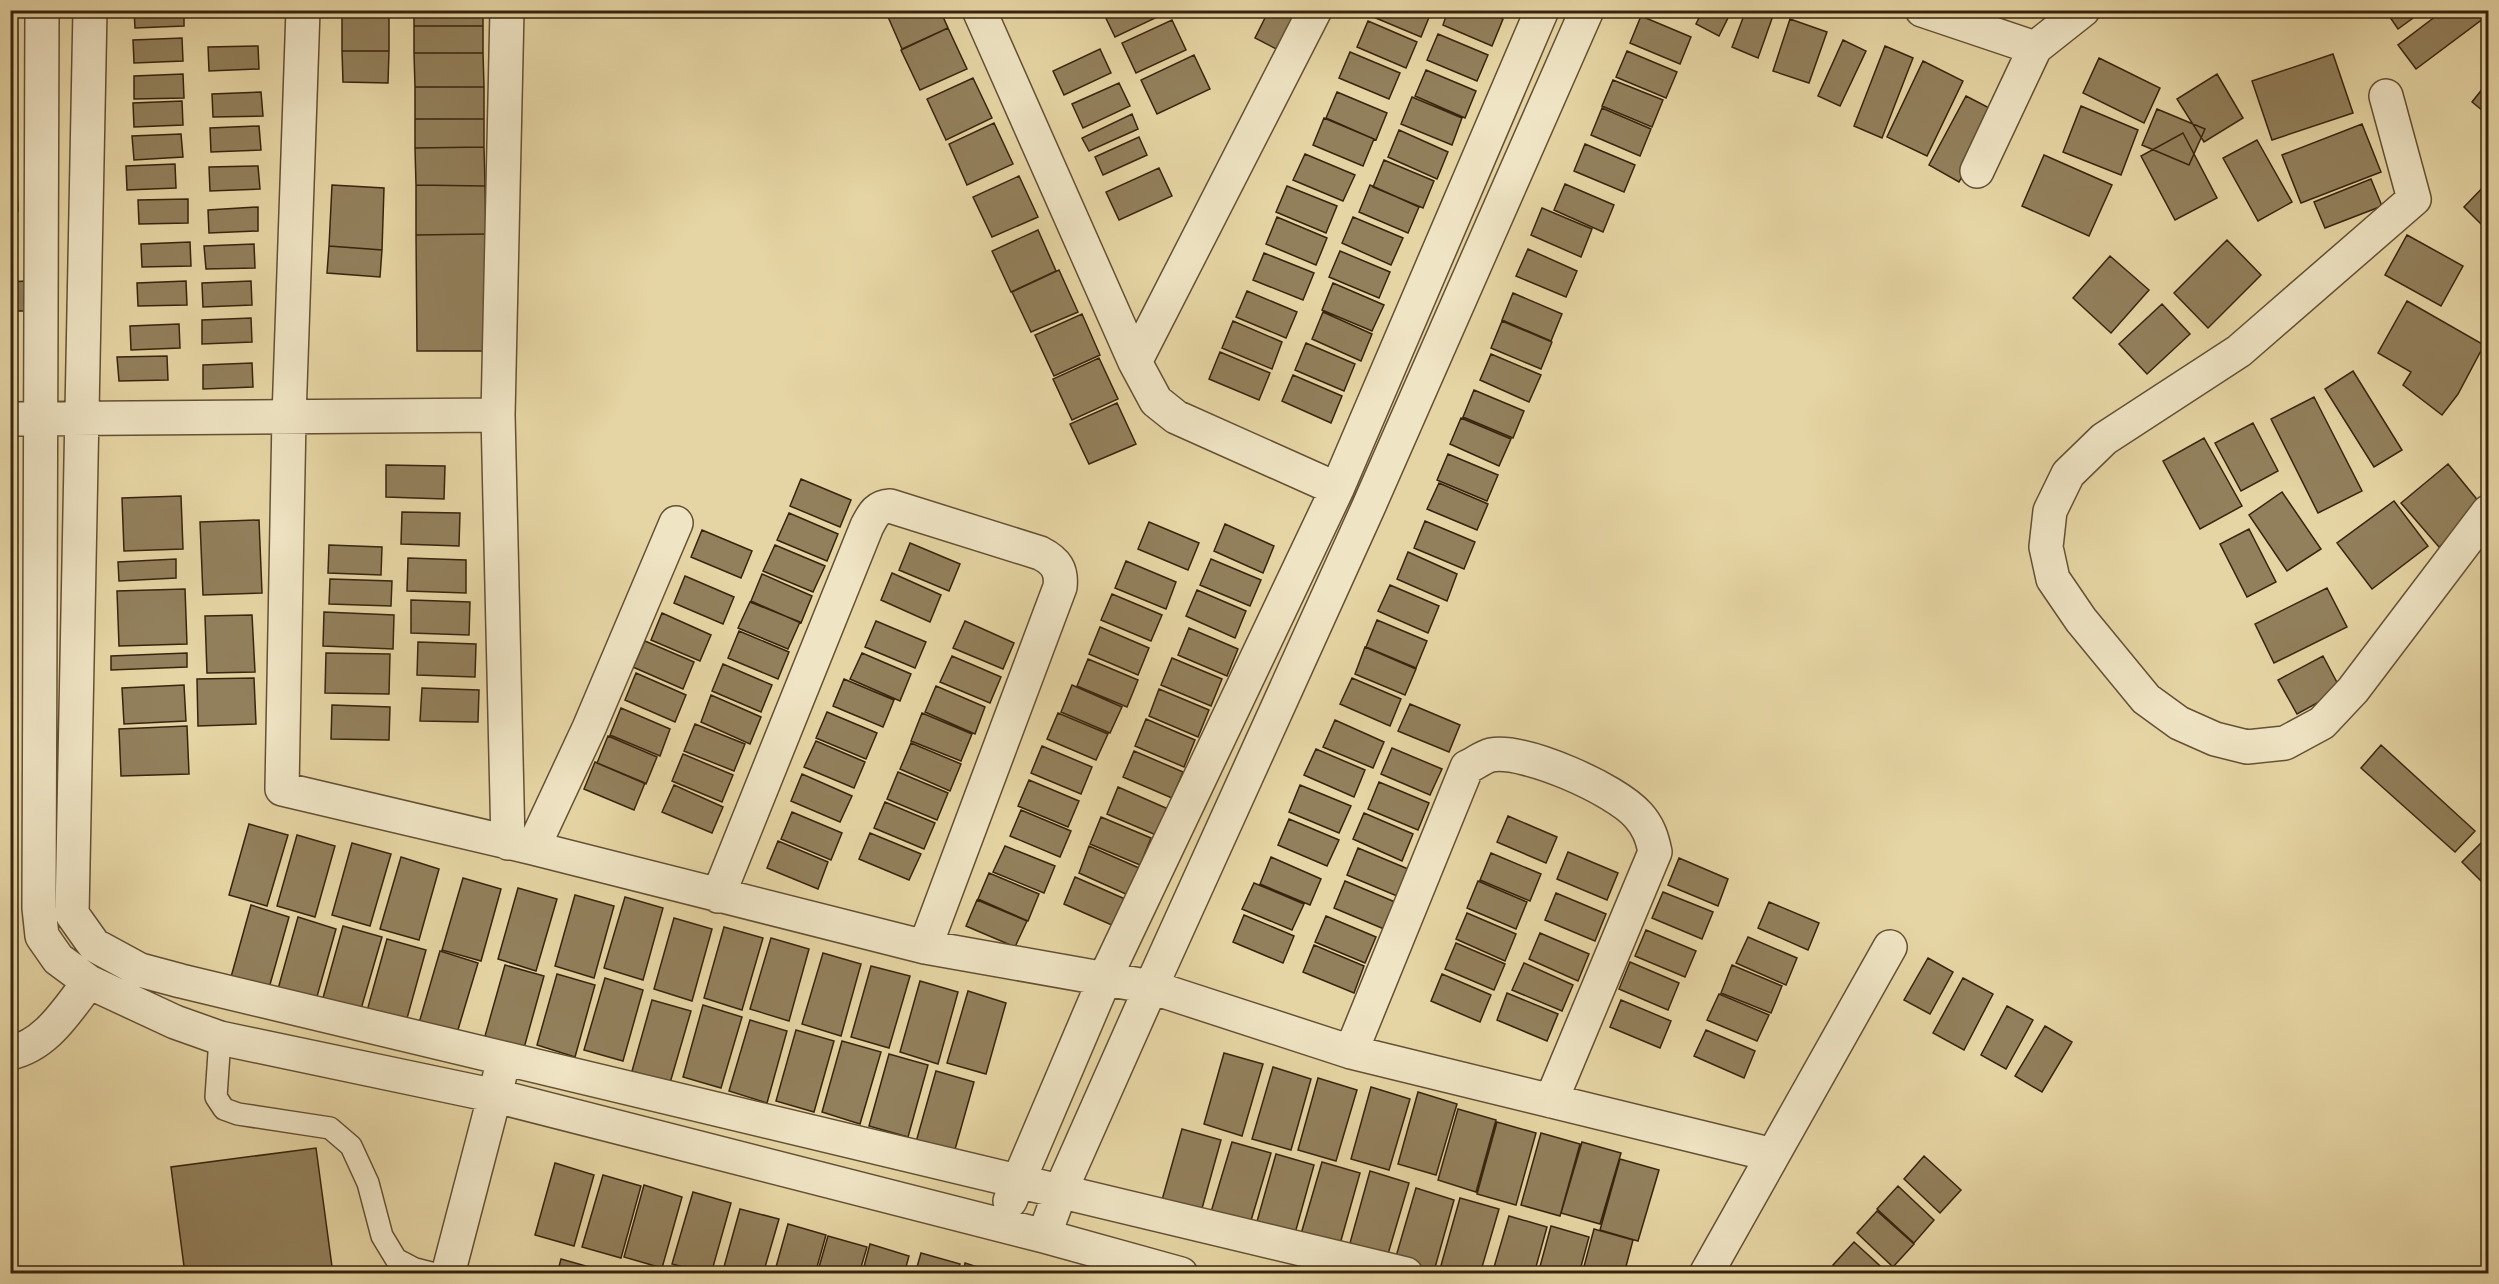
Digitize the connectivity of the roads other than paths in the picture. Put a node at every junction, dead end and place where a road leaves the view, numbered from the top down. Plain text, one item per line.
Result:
1 (42, 10) edge
2 (90, 10) edge
3 (303, 10) edge
4 (507, 10) edge
5 (979, 10) edge
6 (1315, 10) edge
7 (1542, 10) edge
8 (1587, 10) edge
9 (1922, 10) edge
10 (2083, 10) edge
11 (2036, 48) junction
12 (2386, 96) dead end
13 (1977, 171) dead end
14 (1135, 362) junction
15 (498, 415) junction
16 (289, 417) junction
17 (26, 419) edge
18 (80, 419) junction
19 (1337, 489) junction
20 (2488, 512) edge
21 (676, 524) dead end
22 (520, 846) junction
23 (718, 896) junction
24 (925, 947) junction
25 (1890, 947) dead end
26 (1105, 978) junction
27 (88, 982) junction
28 (1151, 987) junction
29 (220, 1038) junction
30 (1351, 1052) junction
31 (10, 1053) edge
32 (503, 1059) junction
33 (496, 1096) junction
34 (1551, 1101) junction
35 (1773, 1155) junction
36 (1020, 1182) junction
37 (1060, 1191) junction
38 (999, 1225) junction
39 (1044, 1236) junction
40 (435, 1274) edge
41 (448, 1274) edge
42 (1181, 1274) edge
43 (1406, 1274) edge
44 (1706, 1274) edge

1 - 17 street
2 - 18 street
3 - 16 street
4 - 15 street
5 - 14 street
6 - 14 street
7 - 19 street
8 - 28 street
9 - 11 street
10 - 11 street
11 - 13 street
12 - 20 street
14 - 19 street
15 - 16 street
15 - 22 street
16 - 18 street
16 - 22 street
17 - 18 street
17 - 27 street
18 - 32 street
19 - 26 street
21 - 22 street
22 - 23 street
23 - 24 street
23 - 24 street
24 - 26 street
25 - 35 street
26 - 28 street
26 - 36 street
27 - 29 street
27 - 31 street
28 - 30 street
28 - 37 street
29 - 33 street
29 - 40 lane
30 - 34 street
30 - 34 street
32 - 33 street
32 - 36 street
33 - 38 street
33 - 41 street
34 - 35 street
35 - 44 street
36 - 37 street
36 - 38 street
37 - 39 street
37 - 43 street
38 - 39 street
39 - 42 street

